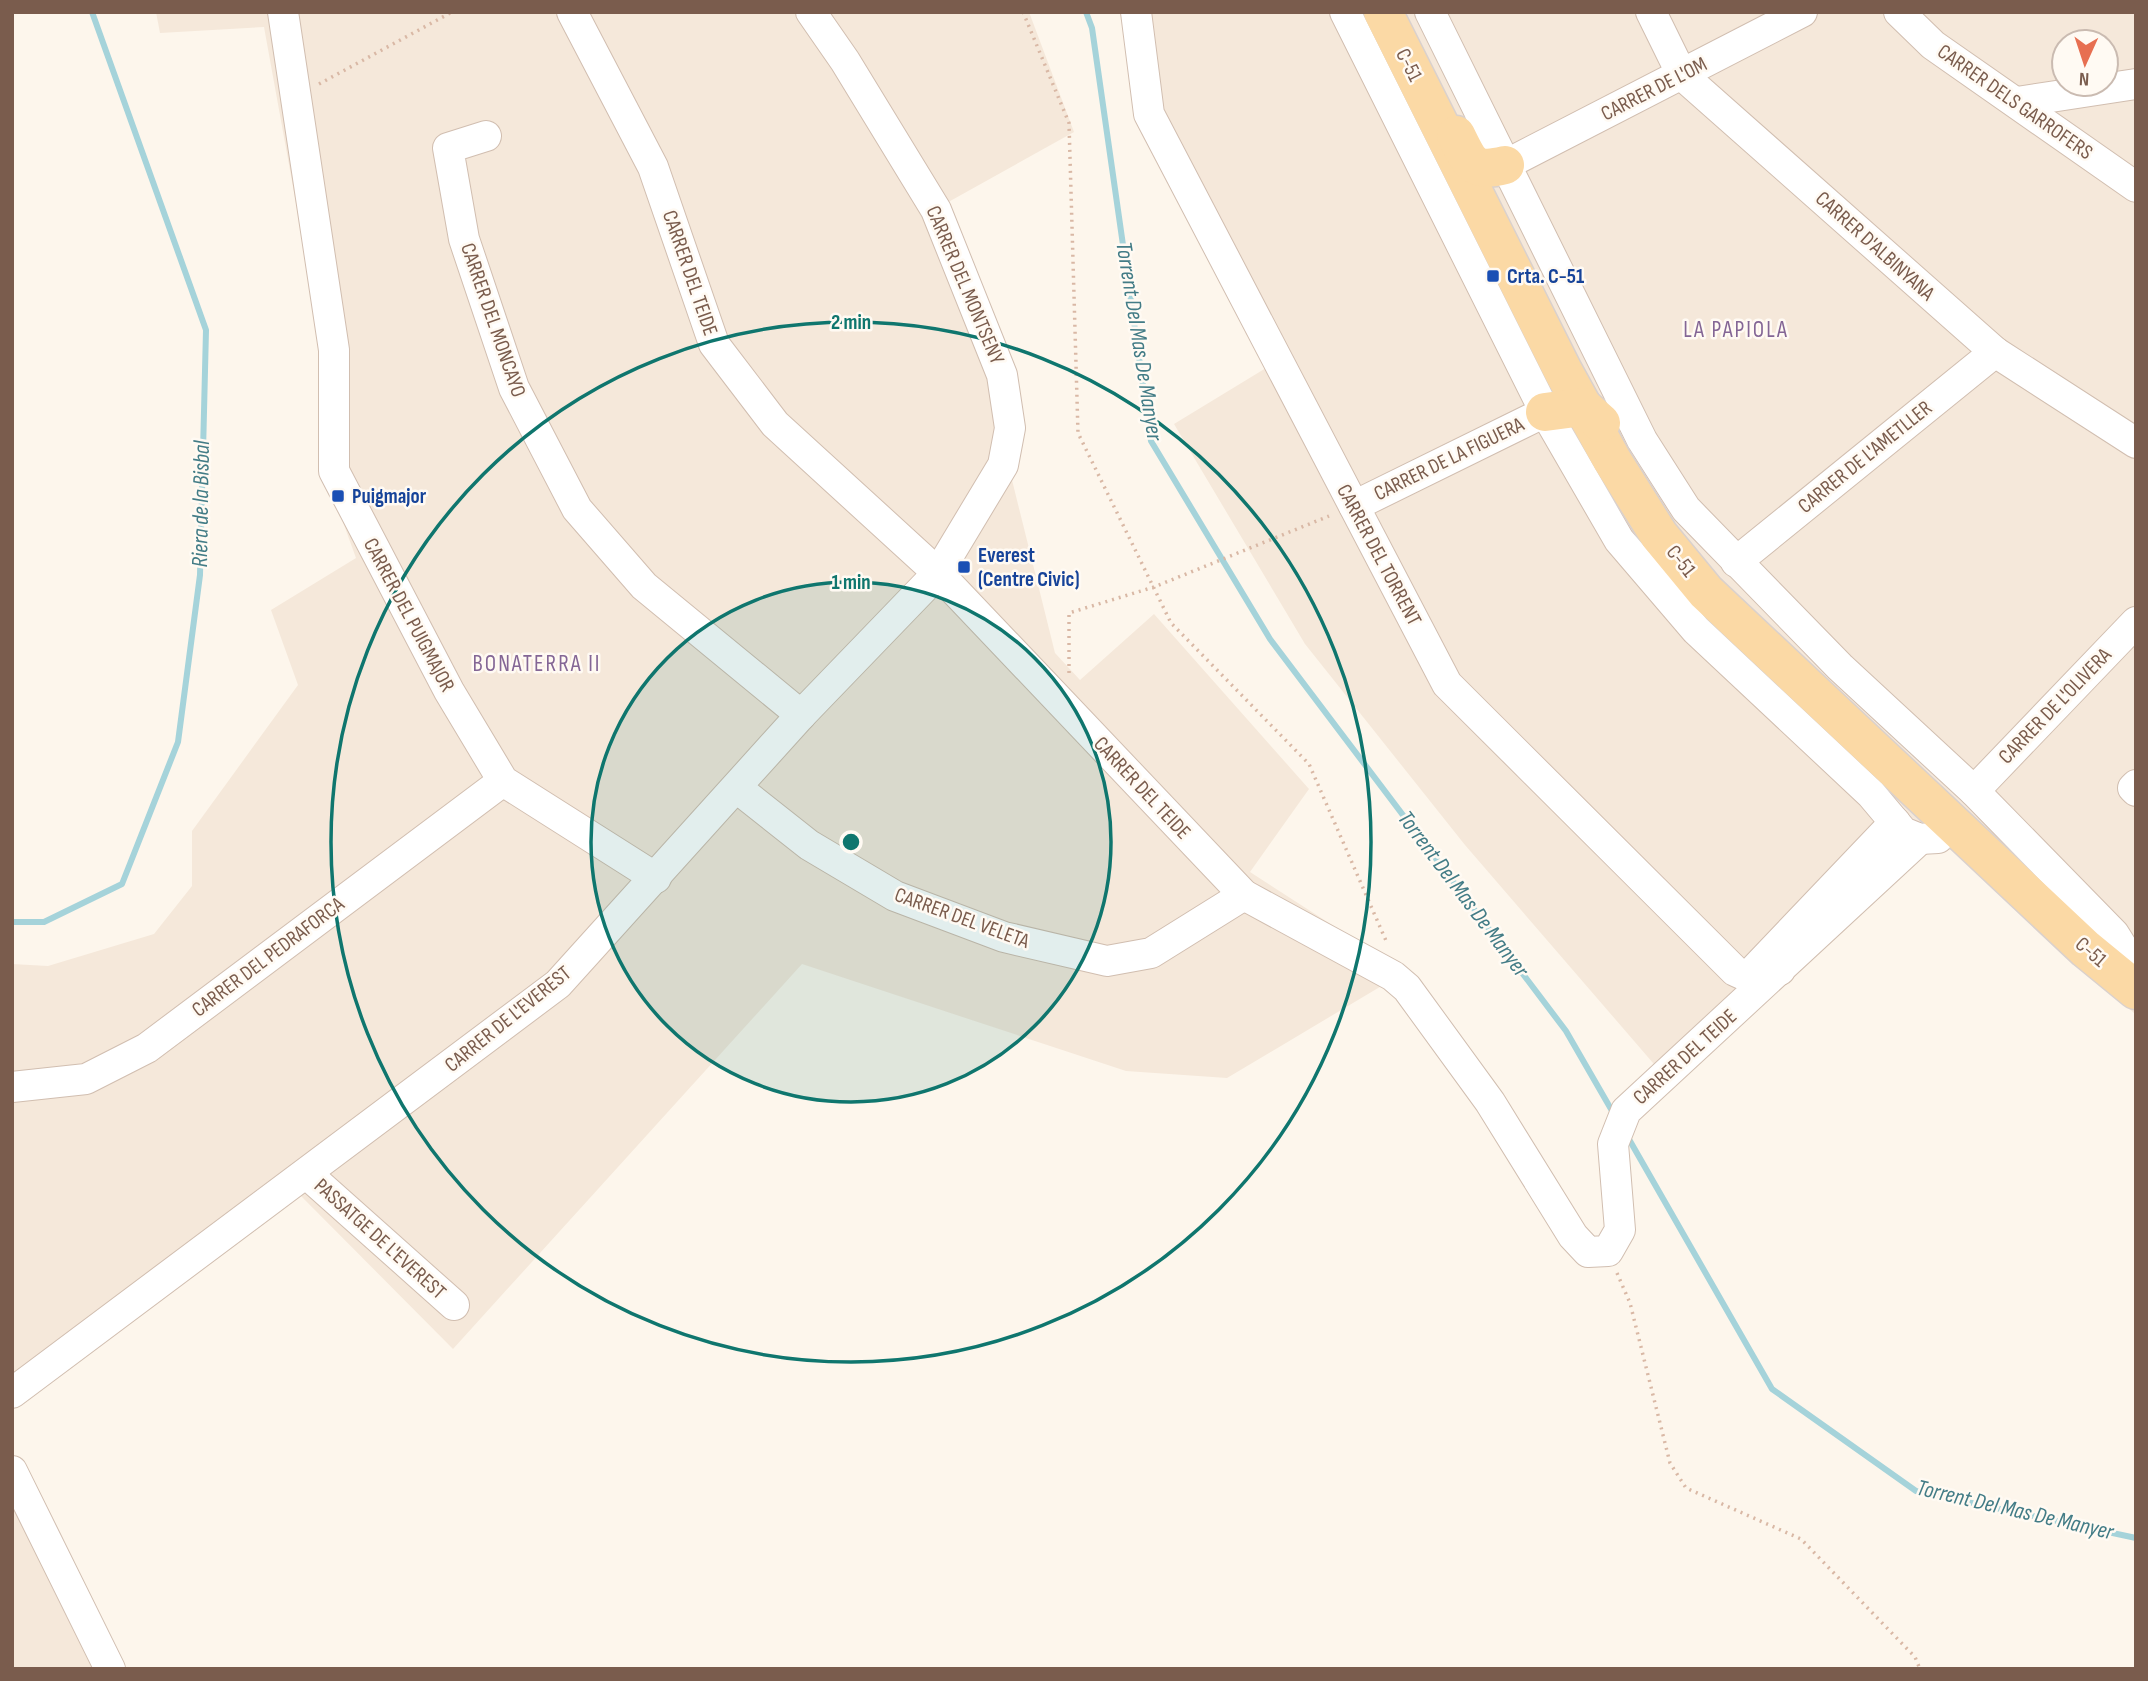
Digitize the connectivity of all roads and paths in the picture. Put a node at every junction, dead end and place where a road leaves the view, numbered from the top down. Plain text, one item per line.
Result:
1 (283, 12) edge
2 (452, 12) edge
3 (572, 12) edge
4 (811, 12) edge
5 (1023, 12) edge
6 (1136, 12) edge
7 (1345, 12) edge
8 (1385, 12) edge
9 (1404, 12) edge
10 (1430, 12) edge
11 (1651, 12) edge
12 (1802, 12) edge
13 (1899, 12) edge
14 (1682, 75) junction
15 (2136, 84) edge
16 (295, 96) junction
17 (2017, 102) junction
18 (486, 136) dead end
19 (1489, 178) junction
20 (2136, 187) edge
21 (1995, 352) junction
22 (1583, 407) junction
23 (1545, 412) junction
24 (2136, 443) edge
25 (1354, 506) junction
26 (1720, 561) junction
27 (938, 572) junction
28 (1154, 587) junction
29 (1775, 601) junction
30 (2136, 622) edge
31 (1783, 639) junction
32 (1068, 710) junction
33 (1849, 713) junction
34 (801, 715) junction
35 (503, 781) junction
36 (2136, 785) edge
37 (737, 788) junction
38 (1974, 791) junction
39 (2136, 792) edge
40 (1871, 794) junction
41 (1925, 821) junction
42 (1895, 822) junction
43 (656, 878) junction
44 (1244, 895) junction
45 (2136, 969) edge
46 (2136, 981) edge
47 (1742, 984) junction
48 (1407, 988) junction
49 (2136, 990) edge
50 (12, 1087) edge
51 (307, 1174) junction
52 (1608, 1251) junction
53 (454, 1305) dead end
54 (12, 1393) edge
55 (12, 1471) edge
56 (110, 1669) edge
57 (1920, 1669) edge

1 - 16 street, CARRER DEL PUIGMAJOR
2 - 16 path
3 - 27 street, CARRER DEL TEIDE
4 - 27 street, CARRER DEL MONTSENY
5 - 28 path
6 - 25 street, CARRER DEL TORRENT
7 - 23 street
8 - 19 main road
9 - 19 main road, C-51
10 - 19 street
11 - 14 street, CARRER D'ALBINYANA
12 - 14 street, CARRER DE L'OM
13 - 17 street, CARRER DELS GARROFERS
14 - 19 street, CARRER DE L'OM
14 - 21 street, CARRER D'ALBINYANA
15 - 17 street
16 - 35 street, CARRER DEL PUIGMAJOR
17 - 20 street, CARRER DELS GARROFERS
18 - 34 street, CARRER DEL MONCAYO
19 - 22 main road, C-51
19 - 26 main road, C-51
21 - 24 street, CARRER D'ALBINYANA
21 - 26 street, CARRER DE L'AMETLLER
22 - 23 main road
22 - 26 main road
22 - 33 main road, C-51
23 - 25 street, CARRER DE LA FIGUERA
23 - 40 street
25 - 28 path
25 - 47 street, CARRER DEL TORRENT
26 - 29 street
26 - 31 main road, C-51
27 - 32 street, CARRER DEL TEIDE
27 - 34 street, CARRER DE L'EVEREST
28 - 32 path
28 - 48 path
29 - 31 street
29 - 38 street
30 - 38 street, CARRER DE L'OLIVERA
31 - 33 main road, C-51
32 - 44 street, CARRER DEL TEIDE
33 - 40 street
33 - 41 main road, C-51
33 - 46 main road, C-51
34 - 37 street, CARRER DE L'EVEREST
35 - 43 street, CARRER DEL PUIGMAJOR
35 - 50 street, CARRER DEL PEDRAFORCA
36 - 39 street
37 - 43 street, CARRER DE L'EVEREST
37 - 44 street, CARRER DEL VELETA
38 - 45 street
40 - 42 street
41 - 42 street
41 - 47 street, CARRER DEL TEIDE
41 - 49 main road, C-51
42 - 47 street, CARRER DEL TEIDE
43 - 51 street, CARRER DE L'EVEREST
44 - 48 street, CARRER DEL TEIDE
47 - 52 street, CARRER DEL TEIDE
48 - 52 street, CARRER DEL TEIDE
51 - 53 street, PASSATGE DE L'EVEREST
51 - 54 street, CARRER DE L'EVEREST
52 - 57 path
55 - 56 street

